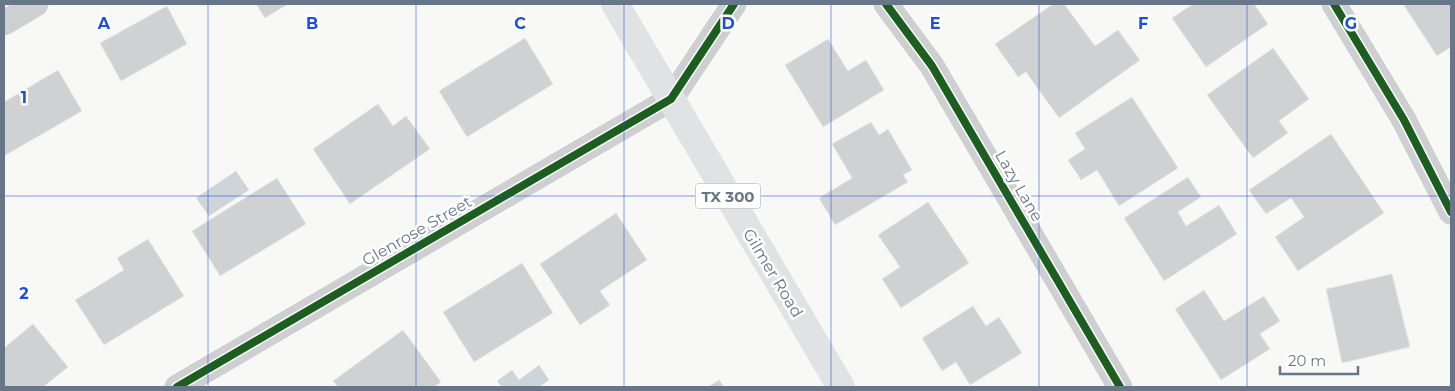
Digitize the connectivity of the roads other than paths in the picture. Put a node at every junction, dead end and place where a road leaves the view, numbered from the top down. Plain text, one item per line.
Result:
1 (36, 4) edge
2 (615, 4) edge
3 (734, 4) edge
4 (886, 4) edge
5 (1334, 4) edge
6 (4, 23) edge
7 (671, 99) junction
8 (1451, 212) edge
9 (177, 387) edge
10 (841, 387) edge
11 (1120, 387) edge

1 - 6 street
2 - 7 main road, Gilmer Road / TX 300
3 - 7 street
4 - 11 street, Lazy Lane
5 - 8 street
7 - 9 street, Glenrose Street
7 - 10 main road, Gilmer Road / TX 300

